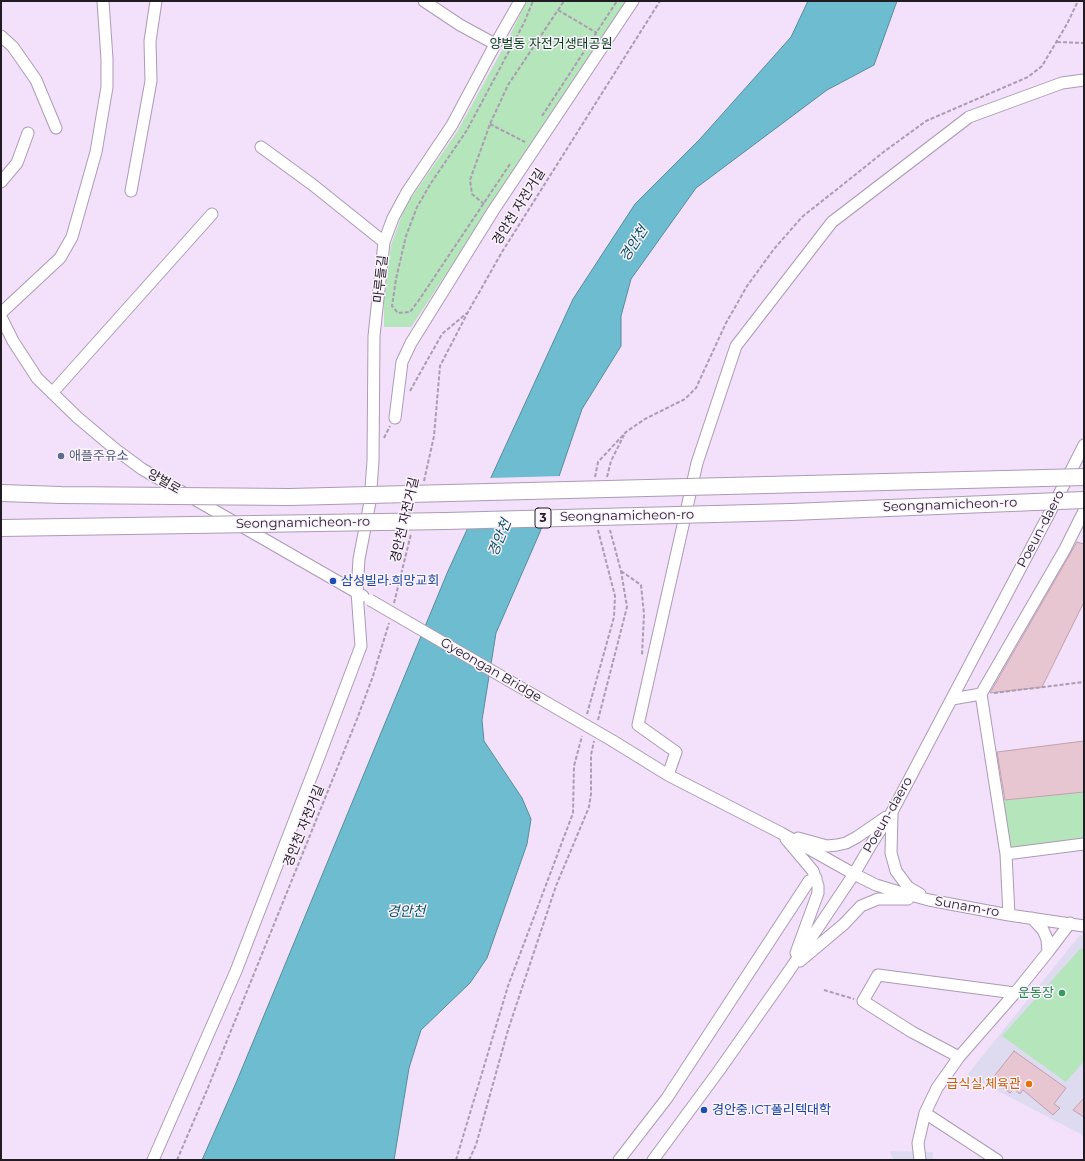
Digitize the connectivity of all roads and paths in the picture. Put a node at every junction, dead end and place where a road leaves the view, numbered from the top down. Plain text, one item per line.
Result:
1 (103, 1) edge
2 (156, 1) edge
3 (424, 1) edge
4 (520, 1) edge
5 (533, 1) edge
6 (564, 1) edge
7 (618, 1) edge
8 (633, 1) edge
9 (660, 1) edge
10 (1078, 1) edge
11 (558, 10) junction
12 (1067, 24) dead end
13 (597, 33) junction
14 (1, 36) edge
15 (1057, 42) dead end
16 (1084, 43) edge
17 (495, 44) junction
18 (1084, 80) edge
19 (542, 116) dead end
20 (490, 124) junction
21 (56, 128) dead end
22 (28, 133) dead end
23 (525, 142) dead end
24 (261, 147) dead end
25 (512, 160) dead end
26 (1, 182) edge
27 (131, 191) dead end
28 (483, 203) junction
29 (493, 211) junction
30 (212, 214) dead end
31 (384, 242) junction
32 (468, 312) junction
33 (1, 313) edge
34 (1, 317) edge
35 (52, 394) junction
36 (406, 397) dead end
37 (395, 418) joint
38 (382, 442) dead end
39 (1084, 445) edge
40 (595, 478) dead end
41 (1084, 478) edge
42 (423, 482) dead end
43 (606, 484) dead end
44 (1, 493) edge
45 (1084, 500) edge
46 (1083, 516) edge
47 (597, 523) dead end
48 (1, 528) edge
49 (413, 528) dead end
50 (610, 528) dead end
51 (621, 571) junction
52 (357, 592) junction
53 (370, 600) joint
54 (394, 603) dead end
55 (390, 618) dead end
56 (641, 662) dead end
57 (1084, 682) edge
58 (982, 694) junction
59 (952, 699) junction
60 (587, 714) dead end
61 (597, 726) dead end
62 (583, 729) dead end
63 (594, 741) dead end
64 (668, 775) junction
65 (892, 812) junction
66 (781, 833) junction
67 (1084, 844) edge
68 (1006, 854) junction
69 (854, 874) junction
70 (816, 878) junction
71 (929, 900) junction
72 (1009, 915) junction
73 (1032, 918) junction
74 (1070, 923) junction
75 (1084, 926) edge
76 (1048, 952) junction
77 (789, 971) junction
78 (824, 990) dead end
79 (1015, 992) junction
80 (863, 1001) junction
81 (959, 1057) junction
82 (925, 1113) junction
83 (153, 1160) edge
84 (177, 1160) edge
85 (456, 1160) edge
86 (469, 1160) edge
87 (619, 1160) edge
88 (653, 1160) edge
89 (920, 1160) edge
90 (997, 1160) edge

1 - 33 street
2 - 27 street
3 - 17 street
4 - 17 street, 마루들길
5 - 28 path
6 - 11 path
7 - 13 path
8 - 29 street
9 - 32 path, 경안천 자전거길
10 - 12 path
11 - 13 path
11 - 20 path
13 - 19 path
14 - 21 street
15 - 16 path
17 - 31 street, 마루들길
18 - 64 street
20 - 23 path
20 - 28 path
22 - 26 street
24 - 31 street
25 - 28 path
28 - 29 path
29 - 37 street
30 - 35 street
31 - 52 street, 마루들길
32 - 36 path
32 - 42 path, 경안천 자전거길
34 - 35 street, 양벌로
35 - 52 street, 양벌로
37 - 38 path
39 - 59 street, Poeun-daero
40 - 43 path
41 - 44 highway, Seongnamicheon-ro / 3, bridge
45 - 48 highway, Seongnamicheon-ro / 3, bridge
46 - 58 street
47 - 60 path
49 - 54 path, 경안천 자전거길
50 - 51 path
51 - 56 path
51 - 61 path
52 - 53 street, 양벌로
52 - 83 street, 마루들길
53 - 64 street, Gyeongan Bridge, bridge
55 - 84 path, 경안천 자전거길
57 - 58 path
58 - 59 street
58 - 68 street
59 - 65 street, Poeun-daero
62 - 85 path
63 - 86 path
64 - 66 street, Gyeongan Bridge
65 - 66 street
65 - 69 street, Poeun-daero
65 - 71 street
66 - 69 street, Sunam-ro
66 - 70 street
67 - 68 street
68 - 72 street
69 - 71 street, Sunam-ro
69 - 77 street, Poeun-daero
70 - 77 street
70 - 87 street
71 - 72 street, Sunam-ro
71 - 77 street
72 - 73 street, Sunam-ro
73 - 74 street, Sunam-ro
73 - 76 street
74 - 75 street, Sunam-ro
74 - 76 street
76 - 79 street
77 - 88 street, Poeun-daero
78 - 80 path
79 - 80 street
79 - 81 street
80 - 81 street
81 - 82 street
82 - 89 street
82 - 90 street

